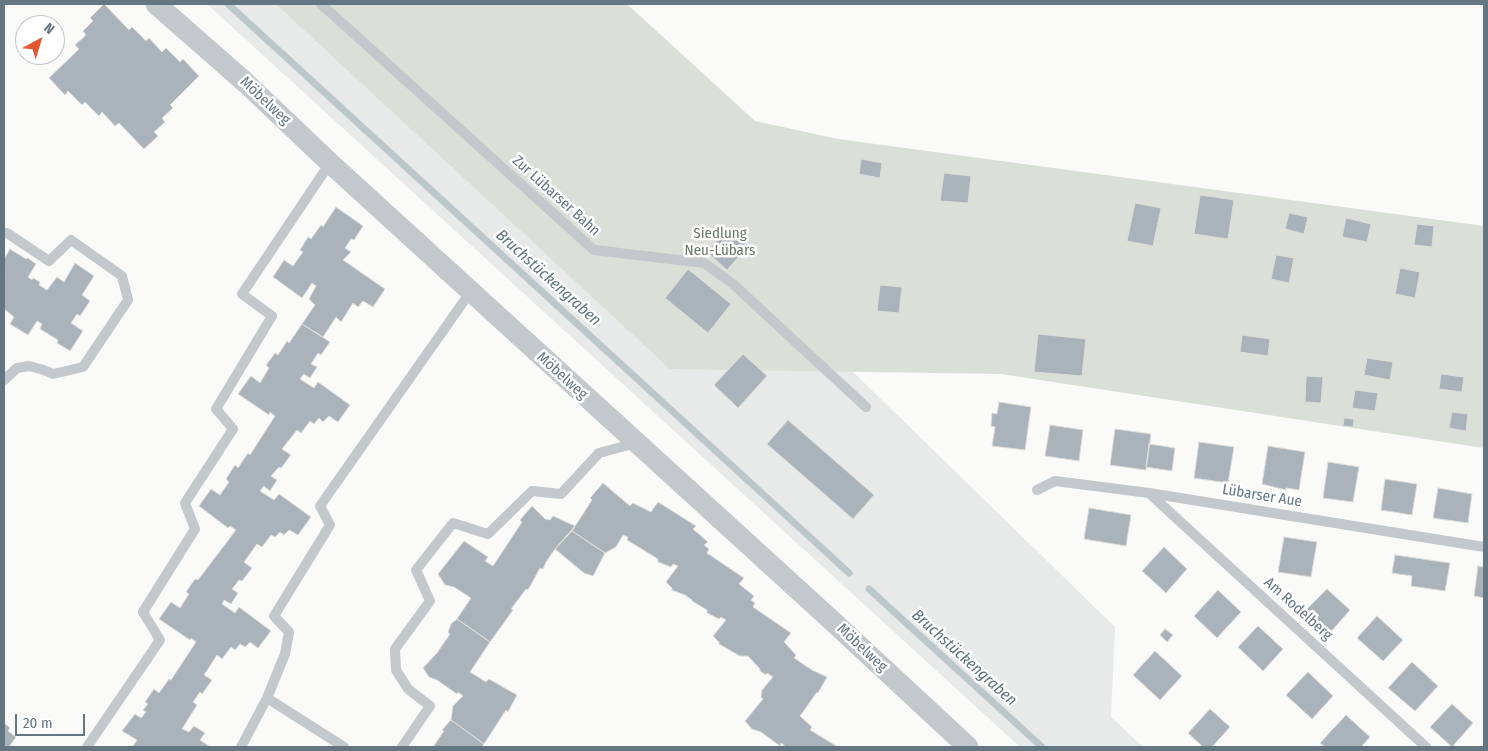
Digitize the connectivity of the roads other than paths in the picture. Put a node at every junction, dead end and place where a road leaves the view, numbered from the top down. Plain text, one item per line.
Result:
1 (156, 4) edge
2 (321, 4) edge
3 (330, 163) junction
4 (4, 233) edge
5 (471, 292) junction
6 (4, 380) edge
7 (866, 407) dead end
8 (636, 442) junction
9 (1037, 490) dead end
10 (1149, 493) junction
11 (1484, 546) edge
12 (267, 698) junction
13 (87, 747) edge
14 (241, 747) edge
15 (344, 747) edge
16 (402, 747) edge
17 (968, 747) edge
18 (1426, 747) edge

1 - 3 street, Möbelweg
2 - 7 lane, Zur Lübarser Bahn
3 - 5 street, Möbelweg
3 - 13 lane
4 - 6 lane
5 - 8 street, Möbelweg
5 - 12 lane
8 - 16 lane
8 - 17 street, Möbelweg
9 - 10 lane, Lübarser Aue
10 - 11 lane, Lübarser Aue
10 - 18 lane, Am Rodelberg
12 - 14 lane
12 - 15 lane

